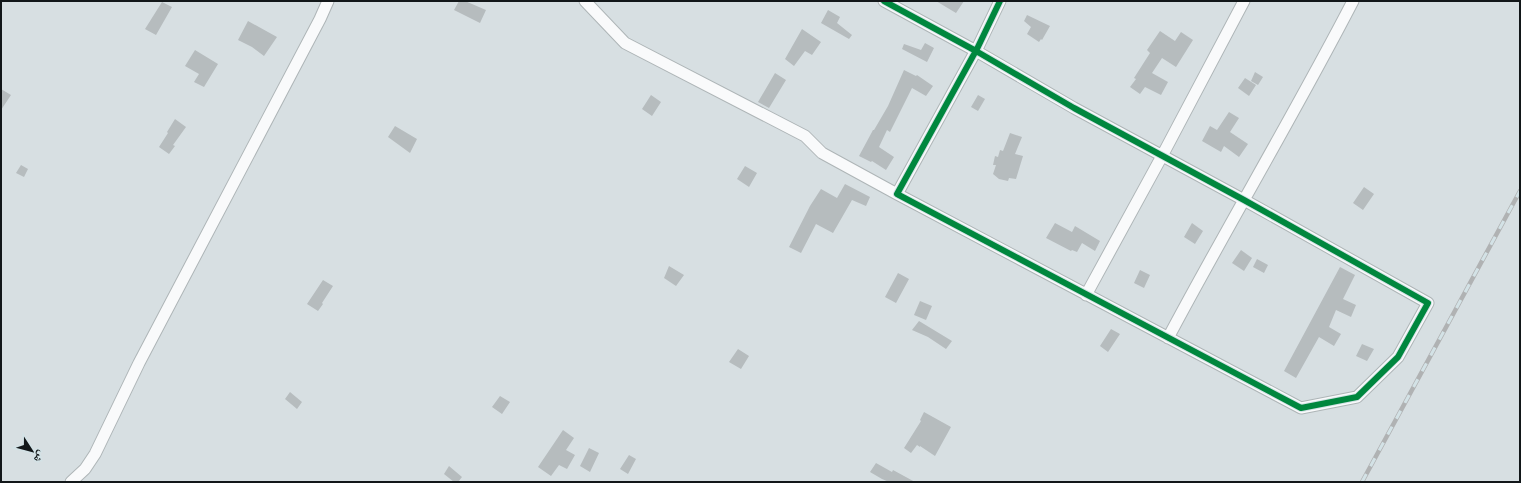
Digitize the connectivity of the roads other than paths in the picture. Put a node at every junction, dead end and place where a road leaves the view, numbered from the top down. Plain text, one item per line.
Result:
1 (328, 1) edge
2 (585, 1) edge
3 (884, 1) edge
4 (1000, 1) edge
5 (1244, 1) edge
6 (1352, 1) edge
7 (976, 51) junction
8 (1162, 156) junction
9 (897, 194) junction
10 (1244, 200) junction
11 (1086, 295) junction
12 (1168, 338) junction
13 (71, 482) edge

1 - 13 street
2 - 9 street
3 - 7 street
4 - 7 street
5 - 8 street
6 - 10 street
7 - 8 street
7 - 9 street
8 - 10 street
8 - 11 street
9 - 11 street
10 - 12 street
10 - 12 street
11 - 12 street

